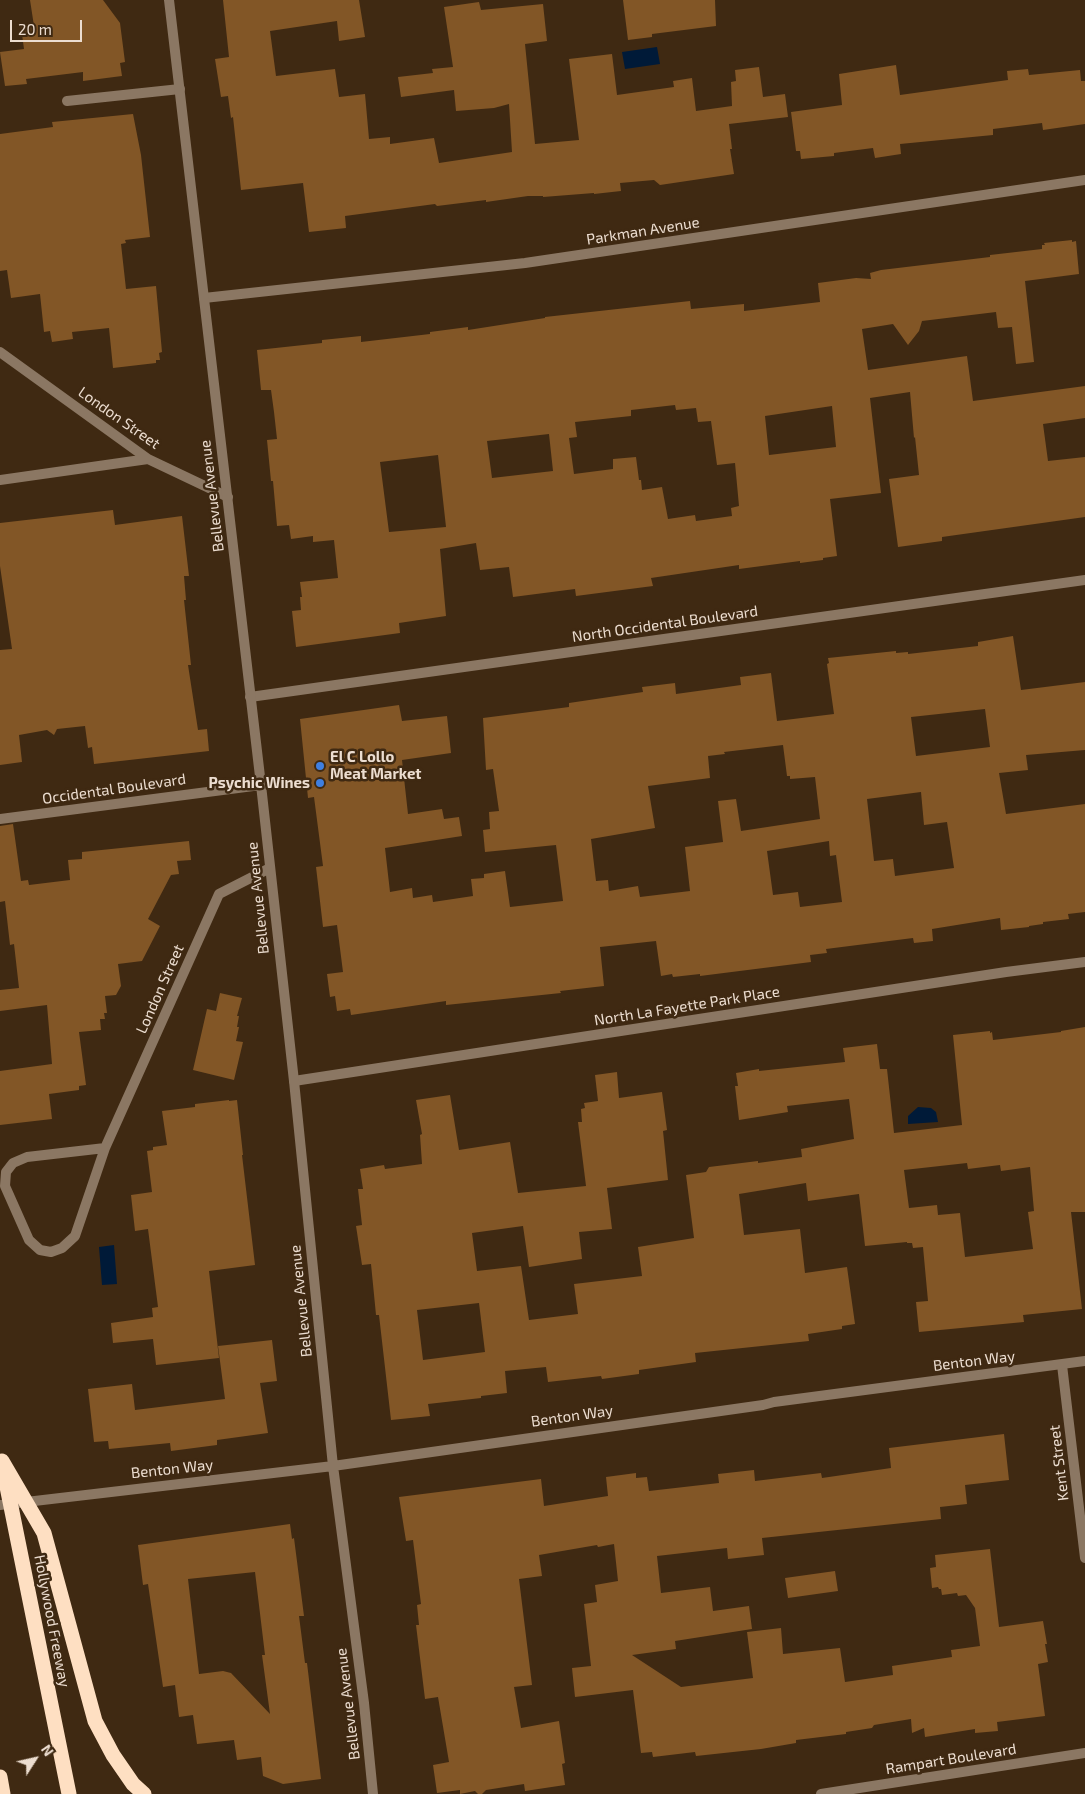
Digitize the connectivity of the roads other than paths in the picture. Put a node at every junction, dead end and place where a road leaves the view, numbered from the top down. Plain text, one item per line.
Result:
1 (169, 0) edge
2 (180, 90) junction
3 (67, 101) dead end
4 (1085, 180) edge
5 (204, 298) junction
6 (0, 352) edge
7 (148, 458) junction
8 (0, 480) edge
9 (228, 497) junction
10 (1085, 580) edge
11 (250, 697) junction
12 (261, 785) junction
13 (0, 819) edge
14 (270, 868) junction
15 (1085, 962) edge
16 (294, 1081) junction
17 (105, 1148) junction
18 (1085, 1362) edge
19 (1062, 1365) junction
20 (1, 1458) edge
21 (333, 1466) junction
22 (0, 1505) edge
23 (1085, 1558) edge
24 (1085, 1753) edge
25 (0, 1777) edge
26 (4, 1794) edge
27 (69, 1794) edge
28 (144, 1794) edge
29 (373, 1794) edge
30 (821, 1794) edge

1 - 2 street, Bellevue Avenue
2 - 3 street
2 - 5 street, Bellevue Avenue
4 - 5 street, Parkman Avenue
5 - 9 street, Bellevue Avenue
6 - 7 street, London Street
7 - 8 street
7 - 9 street, London Street
9 - 11 street, Bellevue Avenue
10 - 11 street, North Occidental Boulevard
11 - 12 street, Bellevue Avenue
12 - 13 street, Occidental Boulevard
12 - 14 street, Bellevue Avenue
14 - 16 street, Bellevue Avenue
14 - 17 street, London Street
15 - 16 street, North La Fayette Park Place
16 - 21 street, Bellevue Avenue
17 - 17 street, London Street
18 - 19 street, Benton Way
19 - 21 street, Benton Way
19 - 23 street, Kent Street
20 - 27 highway, Hollywood Freeway
20 - 28 highway
21 - 22 street, Benton Way
21 - 29 street, Bellevue Avenue
24 - 30 street, Rampart Boulevard
25 - 26 highway

